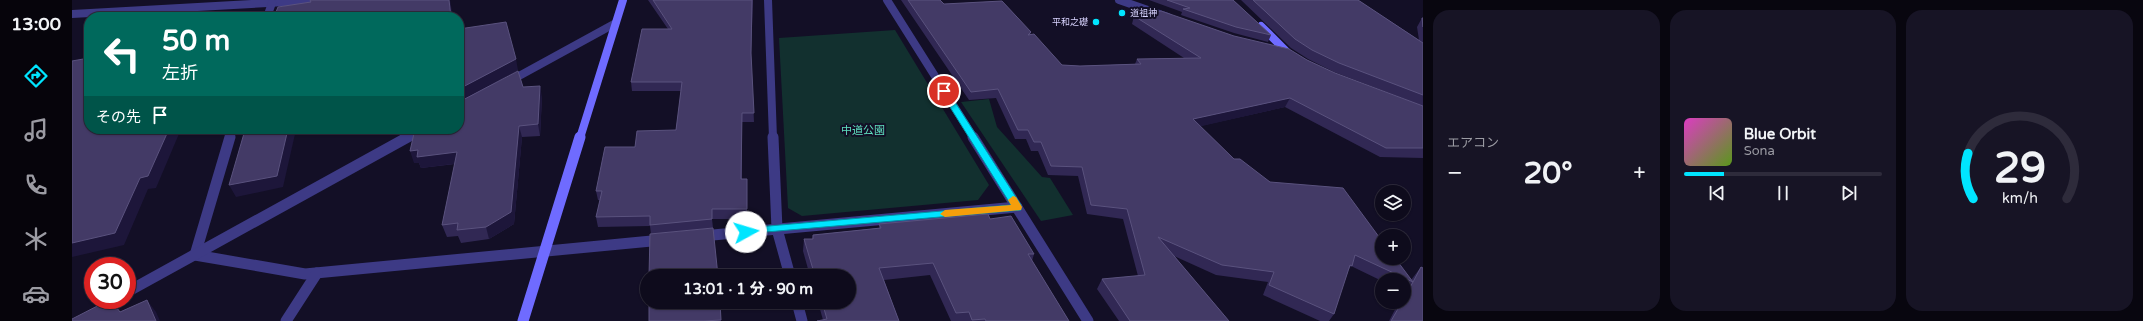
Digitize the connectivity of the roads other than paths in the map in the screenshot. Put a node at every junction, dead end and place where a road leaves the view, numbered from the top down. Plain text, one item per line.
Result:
1 (212, 0) edge
2 (324, 0) edge
3 (623, 0) edge
4 (768, 0) edge
5 (887, 0) edge
6 (1118, 0) edge
7 (272, 3) junction
8 (184, 7) junction
9 (104, 12) edge
10 (269, 12) edge
11 (84, 13) edge
12 (72, 14) edge
13 (1176, 20) edge
14 (1255, 21) edge
15 (614, 24) junction
16 (1273, 49) edge
17 (500, 87) edge
18 (231, 134) edge
19 (414, 134) edge
20 (1017, 207) junction
21 (777, 229) junction
22 (690, 237) edge
23 (674, 238) edge
24 (546, 251) junction
25 (195, 255) junction
26 (788, 269) edge
27 (317, 273) junction
28 (136, 287) edge
29 (799, 309) edge
30 (286, 321) edge
31 (523, 321) edge
32 (802, 321) edge
33 (1088, 321) edge

1 - 8 street
2 - 7 street
3 - 15 street
4 - 21 street
5 - 20 street
6 - 13 street
7 - 8 street
7 - 10 street
8 - 9 street
11 - 12 street
14 - 16 street
15 - 17 street
15 - 24 street
18 - 25 street
19 - 25 street
20 - 21 street
20 - 33 street
21 - 22 street
21 - 26 street
23 - 24 street
24 - 27 street
24 - 31 street
25 - 27 street
25 - 28 street
27 - 30 street
29 - 32 street

